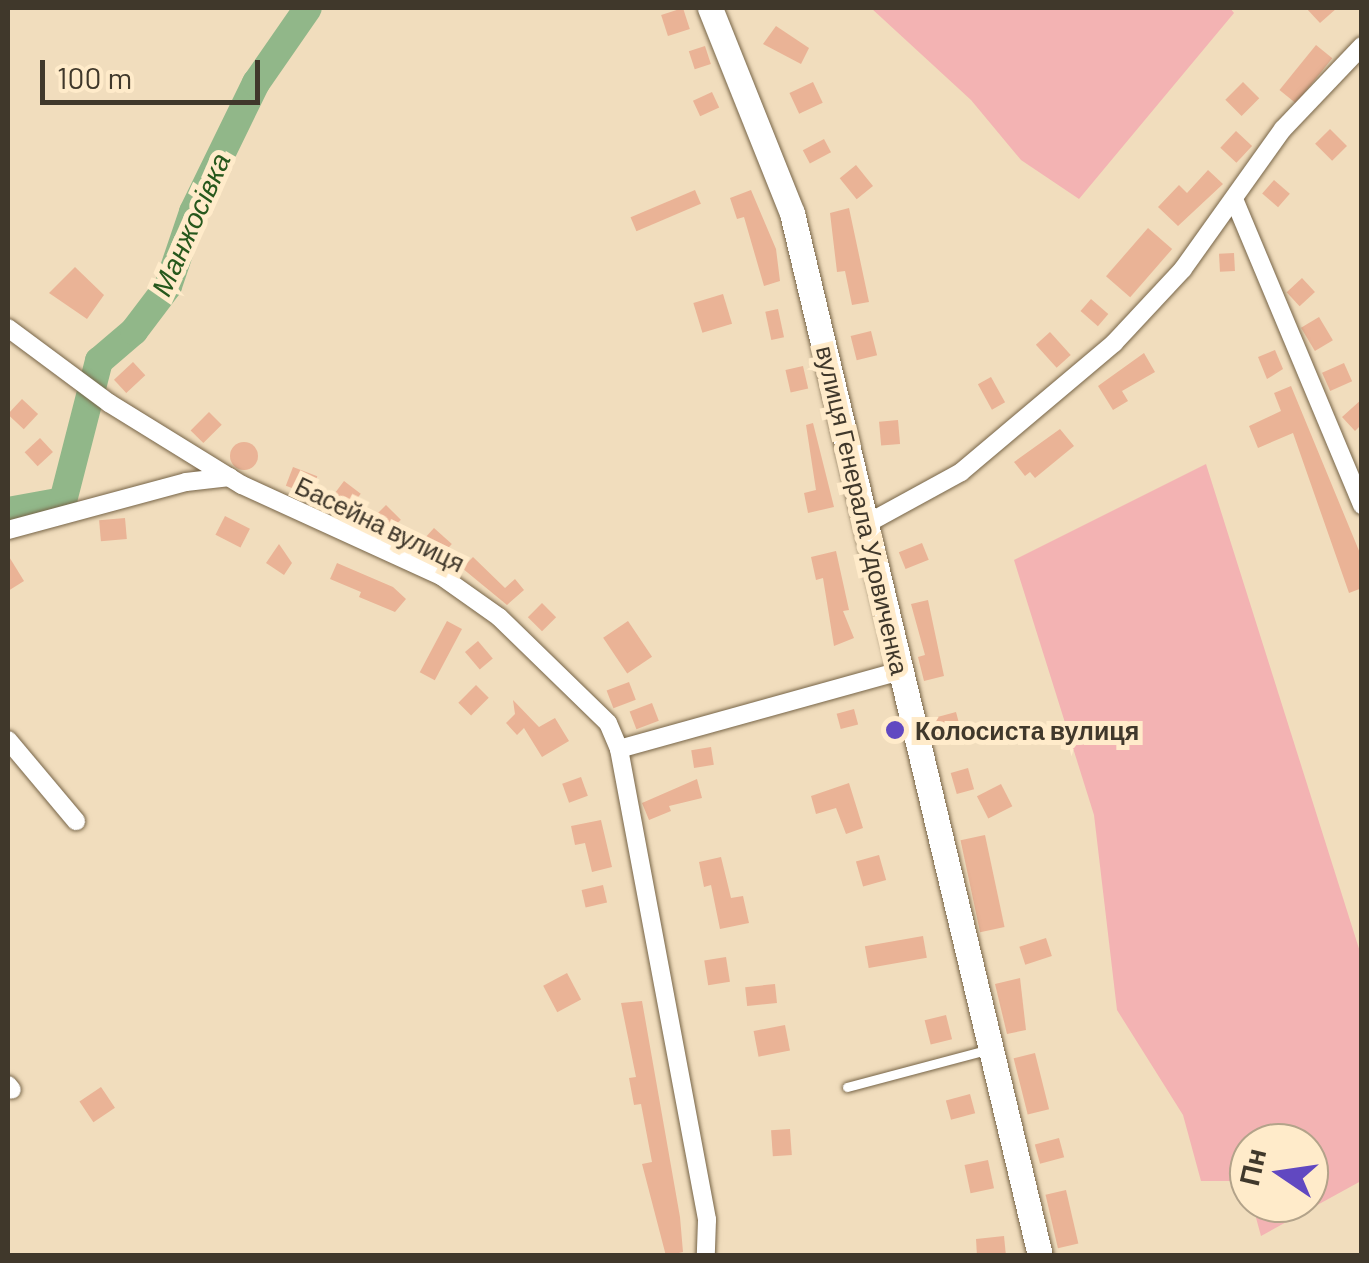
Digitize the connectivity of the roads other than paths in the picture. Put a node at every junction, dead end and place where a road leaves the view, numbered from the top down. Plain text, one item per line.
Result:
1 (710, 8) edge
2 (1362, 46) edge
3 (1234, 199) junction
4 (8, 328) edge
5 (230, 477) junction
6 (1362, 504) edge
7 (868, 524) junction
8 (8, 530) edge
9 (901, 671) junction
10 (8, 740) edge
11 (619, 749) junction
12 (76, 821) dead end
13 (993, 1048) junction
14 (846, 1087) dead end
15 (706, 1256) edge
16 (1040, 1256) edge

1 - 7 main road, вулиця Генерала Удовиченка
2 - 3 street
3 - 6 street
3 - 7 street
4 - 5 street, Басейна вулиця
5 - 8 street
5 - 11 street, Басейна вулиця
7 - 9 main road, вулиця Генерала Удовиченка
9 - 11 street
9 - 13 main road, вулиця Генерала Удовиченка
10 - 12 street
11 - 15 street, Басейна вулиця
13 - 14 lane
13 - 16 main road, вулиця Генерала Удовиченка

